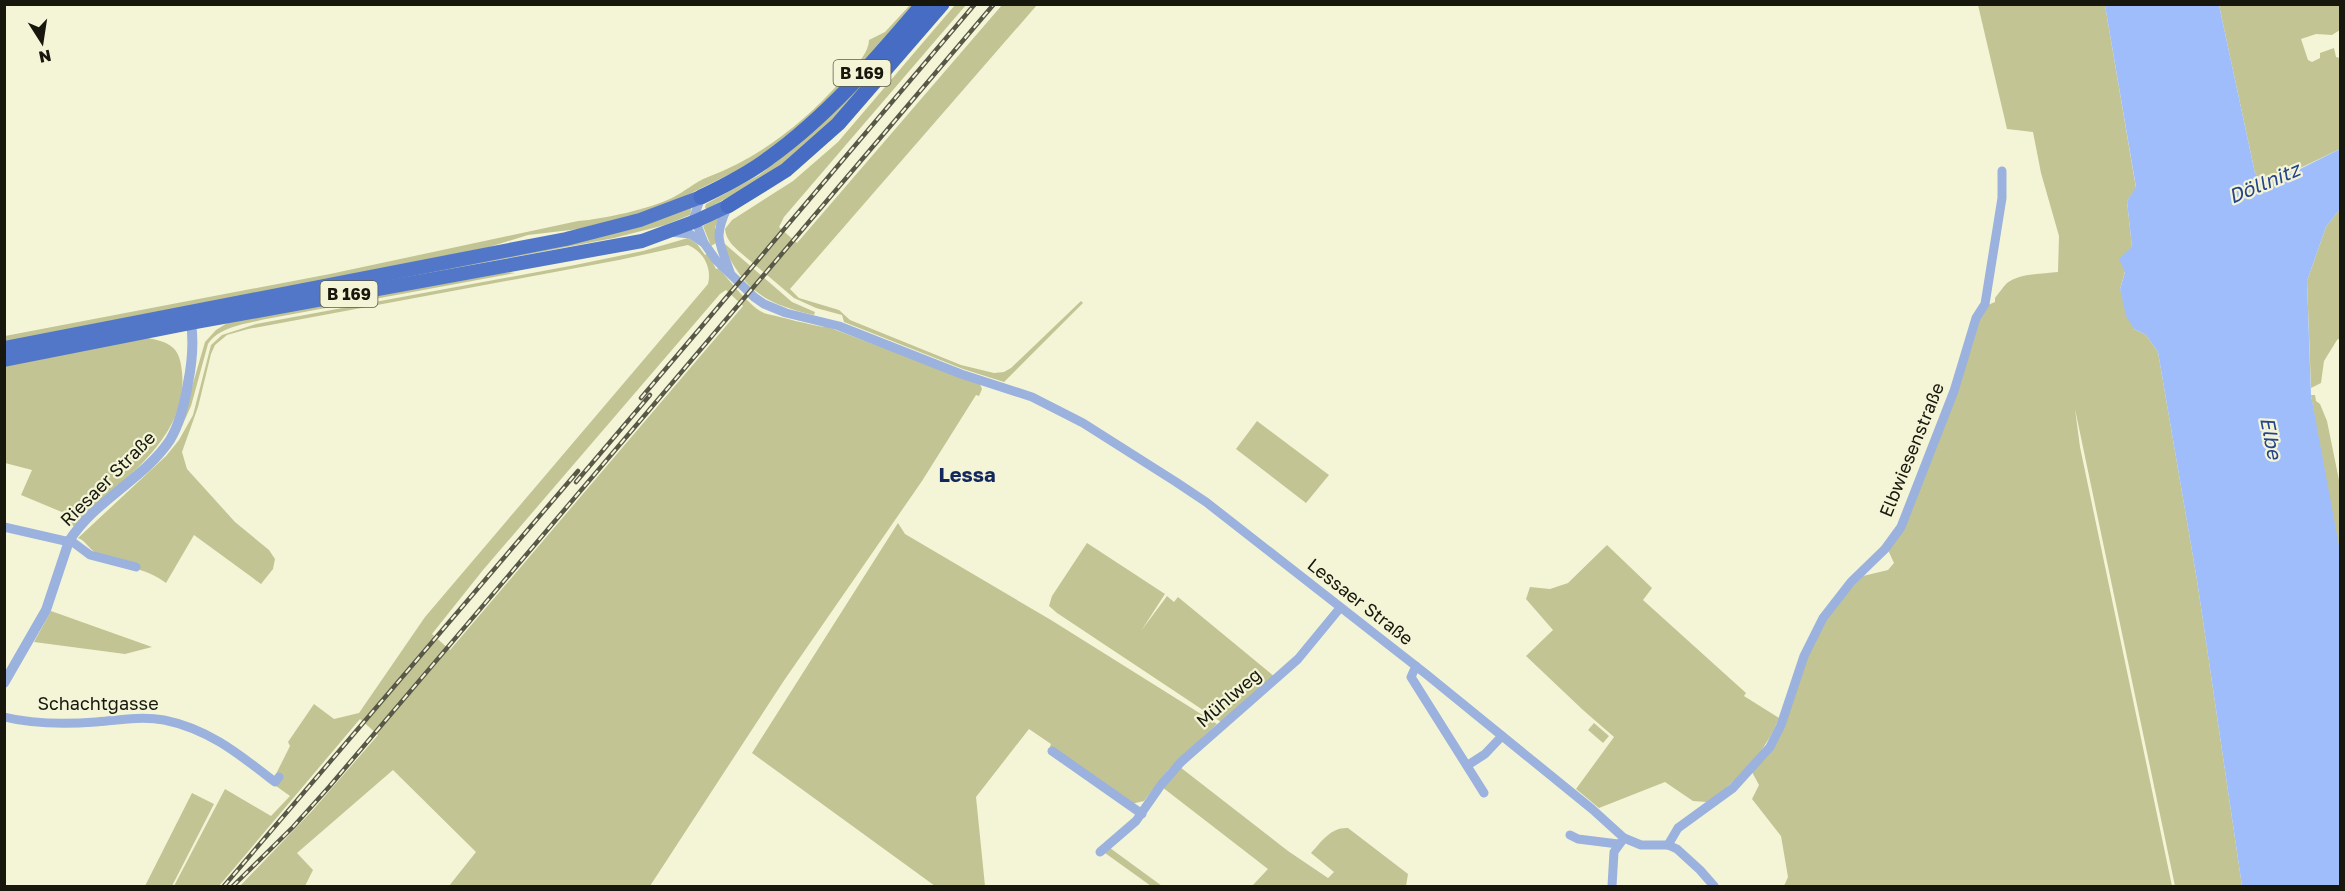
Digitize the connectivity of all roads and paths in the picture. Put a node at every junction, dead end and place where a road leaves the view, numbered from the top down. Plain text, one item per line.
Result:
1 (922, 4) edge
2 (942, 4) edge
3 (2002, 171) dead end
4 (701, 197) junction
5 (728, 206) junction
6 (696, 221) junction
7 (668, 232) junction
8 (704, 243) junction
9 (731, 274) junction
10 (208, 308) junction
11 (192, 323) junction
12 (4, 348) edge
13 (4, 360) edge
14 (4, 527) edge
15 (69, 542) junction
16 (136, 567) dead end
17 (1340, 608) junction
18 (1416, 666) junction
19 (4, 683) edge
20 (4, 717) edge
21 (1502, 736) junction
22 (1052, 751) dead end
23 (1468, 765) junction
24 (279, 777) dead end
25 (1484, 793) dead end
26 (1142, 814) junction
27 (1570, 835) dead end
28 (1621, 841) junction
29 (1668, 845) junction
30 (1100, 852) dead end
31 (1612, 886) edge
32 (1714, 886) edge

1 - 4 highway, B 169
2 - 5 highway, B 169
3 - 29 street, Elbwiesenstraße
4 - 6 street
4 - 10 main road, B 169
5 - 6 main road, B 169
5 - 9 street
6 - 7 main road, B 169
6 - 8 street
7 - 8 street
7 - 11 main road, B 169
8 - 9 street, Lessaer Straße
9 - 17 street, Lessaer Straße
10 - 11 main road
10 - 12 main road, B 169
11 - 13 main road, B 169
11 - 15 street, Riesaer Straße
14 - 15 street
15 - 16 street
15 - 19 street, Riesaer Straße
17 - 18 street, Lessaer Straße
17 - 26 street, Mühlweg
18 - 21 street, Lessaer Straße
18 - 23 street
20 - 24 street, Schachtgasse
21 - 23 street
21 - 28 street, Lessaer Straße
22 - 26 street
23 - 25 street
26 - 30 street, Mühlweg
27 - 28 street
28 - 29 street, Lessaer Straße
28 - 31 street
29 - 32 street

